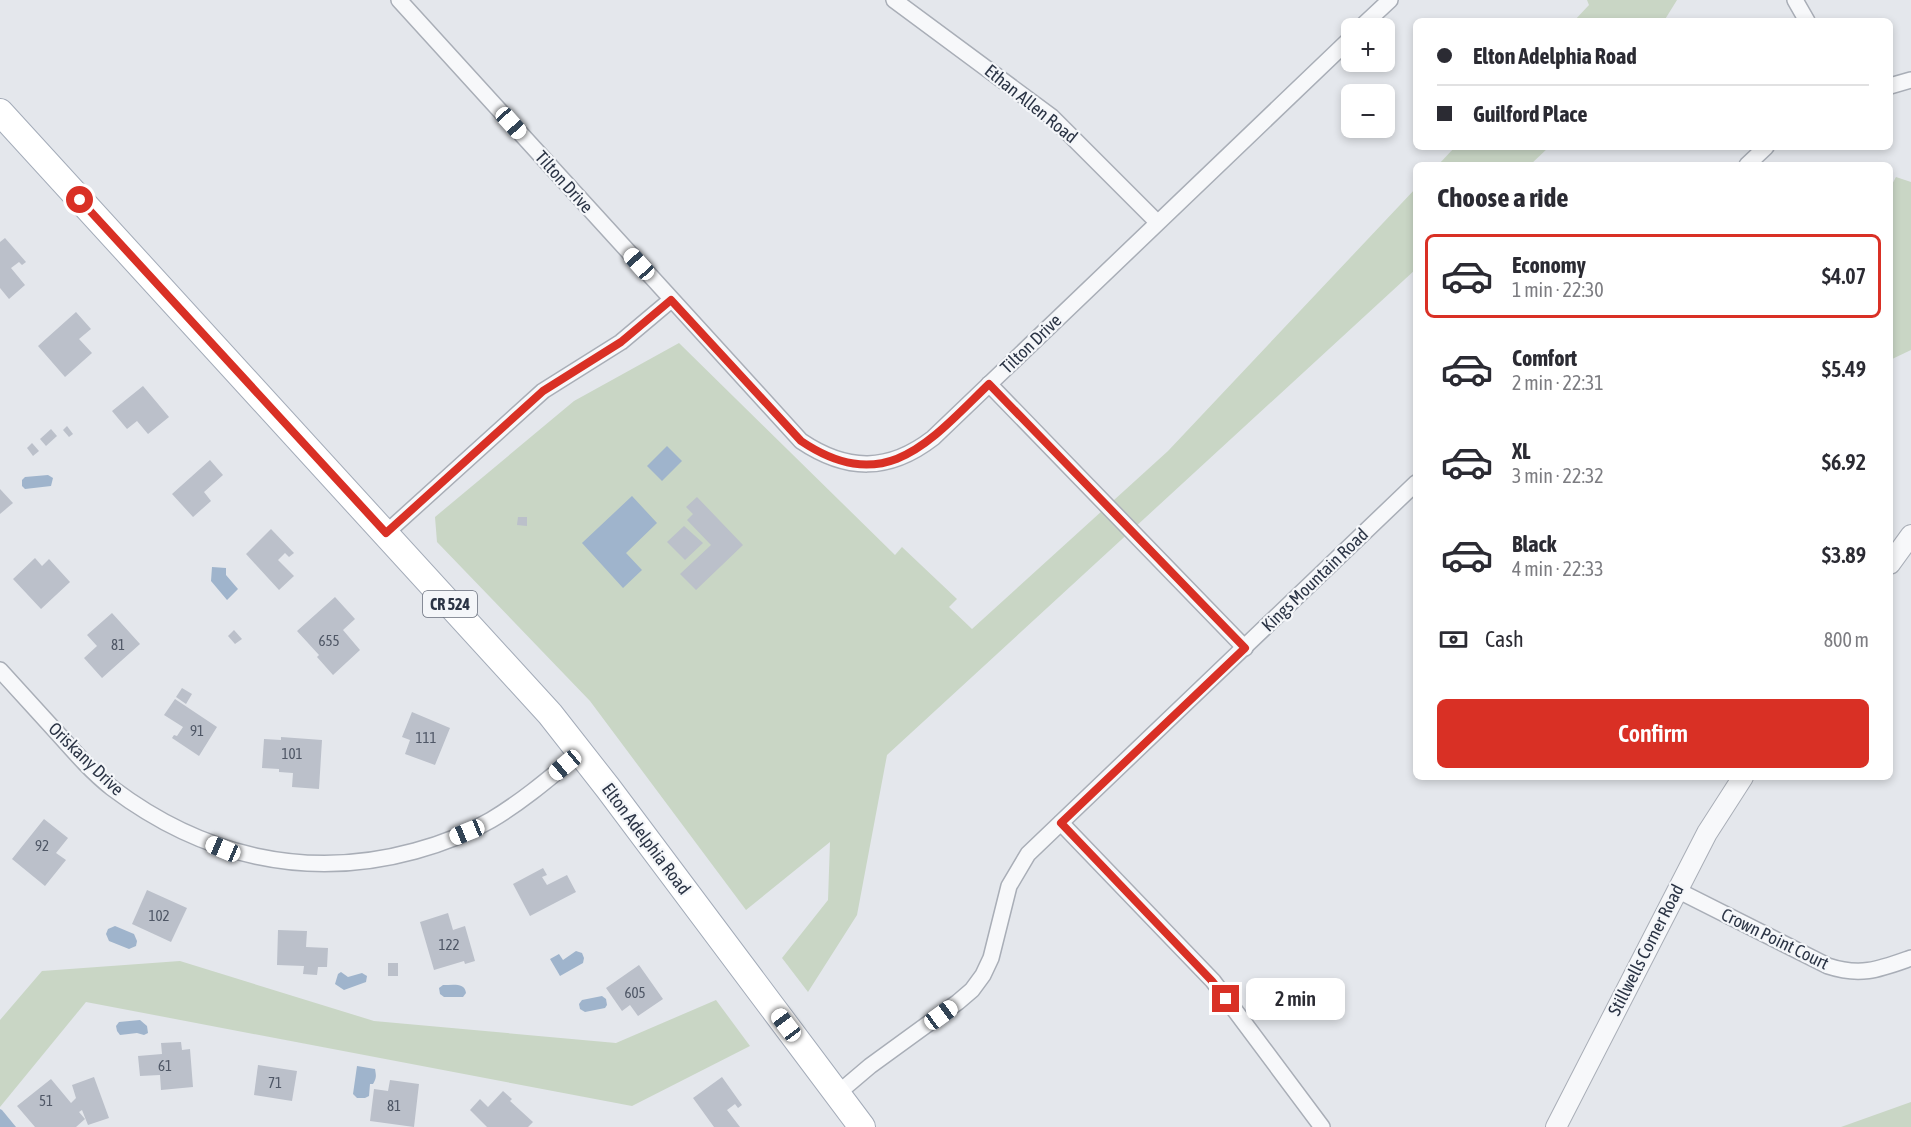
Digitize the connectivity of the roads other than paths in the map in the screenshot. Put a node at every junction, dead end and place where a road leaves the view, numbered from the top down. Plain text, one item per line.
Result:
1 (399, 0) edge
2 (894, 0) edge
3 (1390, 0) edge
4 (1795, 0) edge
5 (1371, 18) edge
6 (1805, 18) edge
7 (1341, 47) edge
8 (1911, 80) edge
9 (1893, 85) edge
10 (0, 112) edge
11 (1763, 150) edge
12 (1750, 162) edge
13 (1157, 222) junction
14 (671, 300) junction
15 (989, 384) junction
16 (1413, 486) edge
17 (386, 533) junction
18 (1911, 535) edge
19 (1893, 560) edge
20 (1245, 648) junction
21 (0, 670) edge
22 (581, 752) junction
23 (1741, 780) edge
24 (1061, 823) junction
25 (1677, 890) junction
26 (1911, 958) edge
27 (837, 1094) junction
28 (862, 1127) edge
29 (1322, 1127) edge
30 (1556, 1127) edge

1 - 14 street, Tilton Drive
2 - 13 street, Ethan Allen Road
3 - 5 street
4 - 6 street
7 - 13 street, Tilton Drive
8 - 9 street
10 - 17 main road, Elton Adelphia Road / CR 524
11 - 12 street
13 - 15 street, Tilton Drive
14 - 15 street, Tilton Drive
14 - 17 street
15 - 20 street
16 - 20 street, Kings Mountain Road
17 - 22 main road, Elton Adelphia Road / CR 524
18 - 19 street
20 - 24 street, Kings Mountain Road
21 - 22 street, Oriskany Drive
22 - 27 main road, Elton Adelphia Road / CR 524
23 - 25 street, Stillwells Corner Road
24 - 27 street, Kings Mountain Road
24 - 29 street
25 - 26 street, Crown Point Court
25 - 30 street, Stillwells Corner Road
27 - 28 main road, Elton Adelphia Road / CR 524

